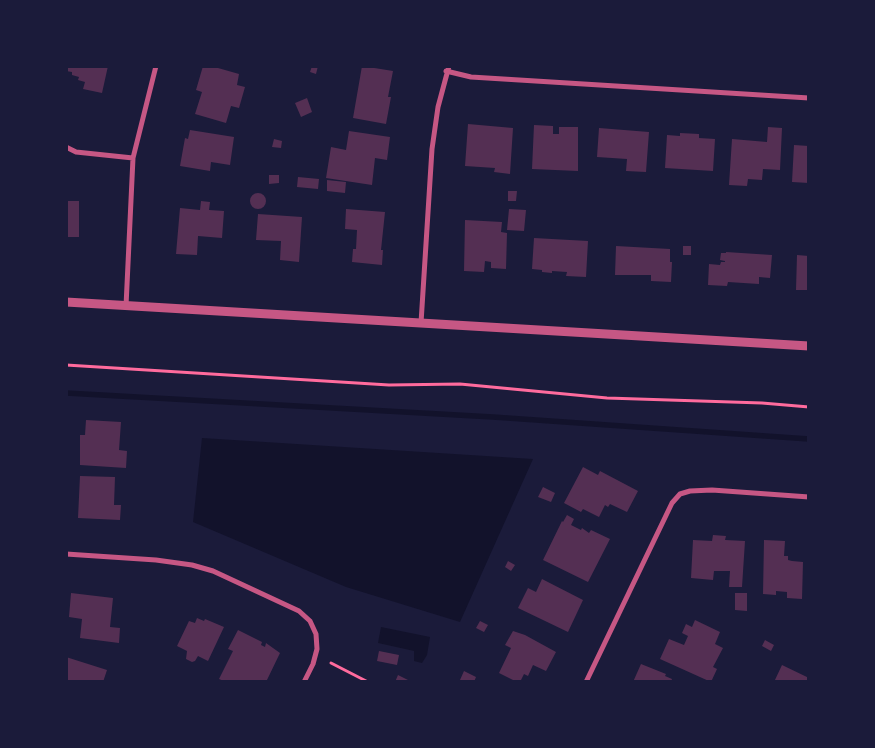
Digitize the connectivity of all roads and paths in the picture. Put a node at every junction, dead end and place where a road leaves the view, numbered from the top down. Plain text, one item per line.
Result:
1 (156, 66) edge
2 (448, 69) edge
3 (809, 98) edge
4 (66, 147) edge
5 (133, 158) junction
6 (66, 302) edge
7 (126, 306) junction
8 (420, 323) junction
9 (809, 346) edge
10 (66, 365) edge
11 (809, 407) edge
12 (809, 497) edge
13 (66, 554) edge
14 (331, 663) dead end
15 (304, 682) edge
16 (368, 682) edge
17 (586, 682) edge

1 - 5 street
2 - 3 street
2 - 8 street
4 - 5 street
5 - 7 street
6 - 7 street
7 - 8 street
8 - 9 street
10 - 11 path
12 - 17 street
13 - 15 street
14 - 16 path

